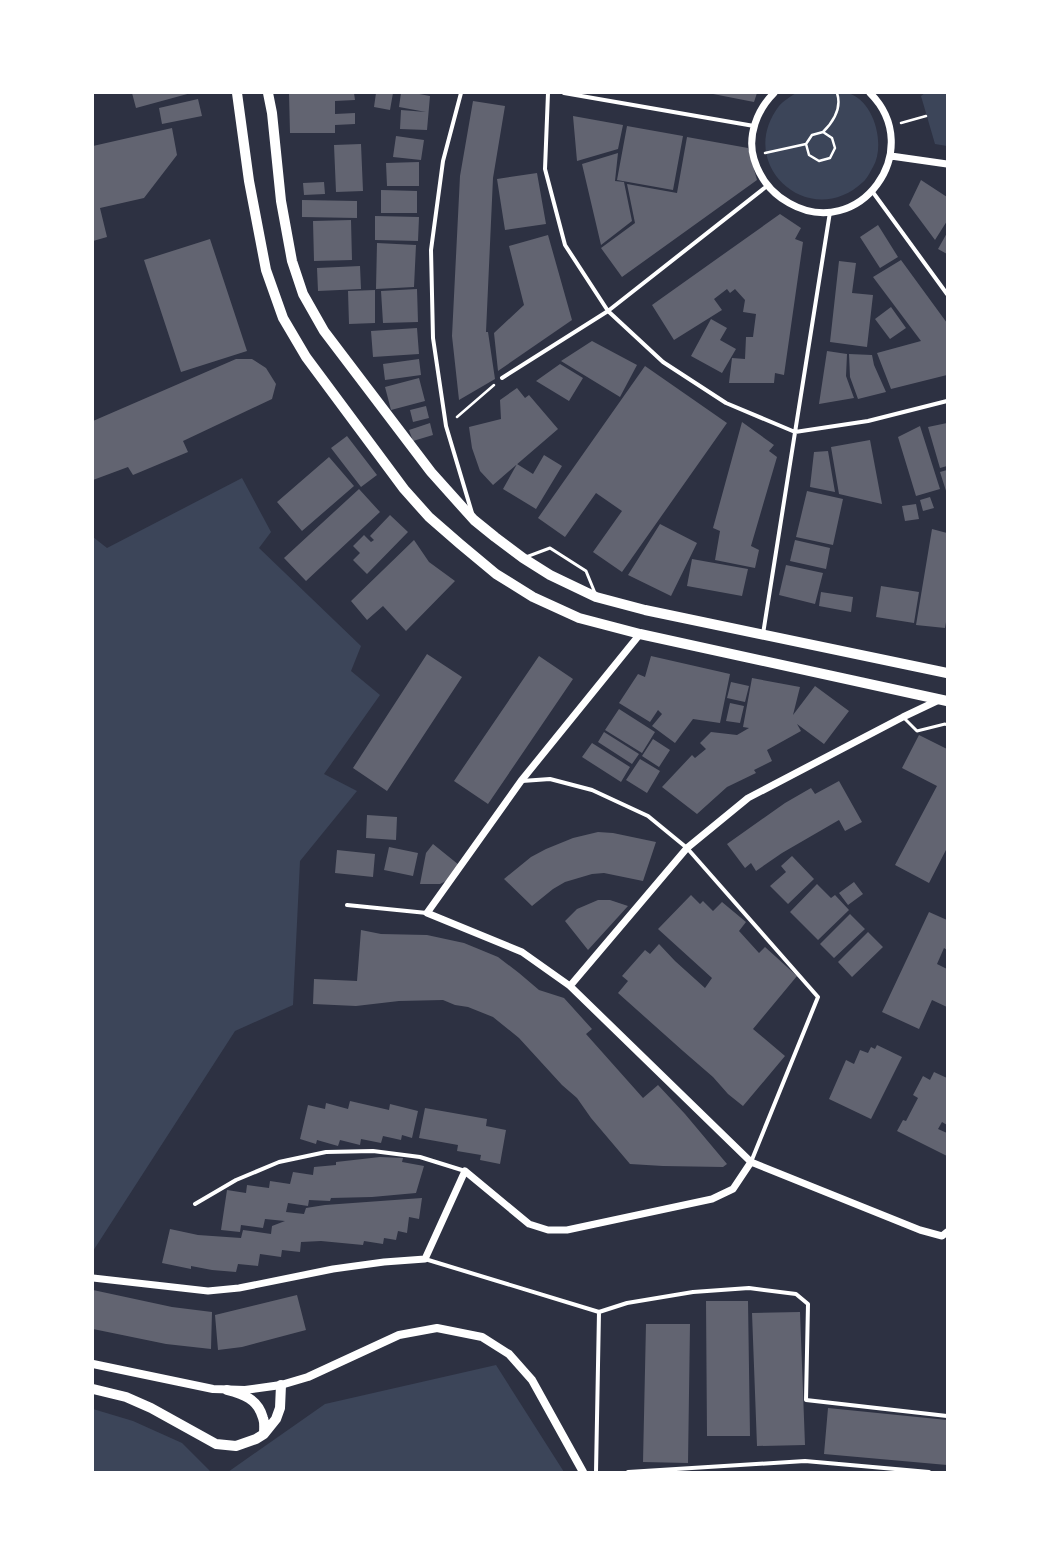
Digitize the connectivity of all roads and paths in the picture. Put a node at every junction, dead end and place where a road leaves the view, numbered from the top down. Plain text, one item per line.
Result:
1 (237, 93) edge
2 (268, 93) edge
3 (461, 93) edge
4 (548, 93) edge
5 (564, 93) edge
6 (774, 93) edge
7 (837, 93) edge
8 (871, 93) edge
9 (926, 116) dead end
10 (754, 126) junction
11 (890, 126) junction
12 (823, 132) junction
13 (806, 144) junction
14 (753, 156) junction
15 (891, 156) junction
16 (947, 164) edge
17 (767, 186) junction
18 (872, 191) junction
19 (830, 212) junction
20 (947, 294) edge
21 (608, 311) junction
22 (502, 378) joint
23 (947, 401) edge
24 (446, 426) junction
25 (795, 432) junction
26 (474, 520) junction
27 (523, 558) junction
28 (596, 597) junction
29 (640, 634) junction
30 (762, 634) junction
31 (947, 673) edge
32 (945, 699) edge
33 (903, 717) junction
34 (947, 725) edge
35 (521, 781) junction
36 (687, 848) junction
37 (347, 905) dead end
38 (427, 913) junction
39 (570, 986) junction
40 (751, 1162) junction
41 (465, 1171) junction
42 (196, 1204) dead end
43 (945, 1234) edge
44 (426, 1259) junction
45 (93, 1278) edge
46 (599, 1312) junction
47 (93, 1364) edge
48 (281, 1386) junction
49 (93, 1389) edge
50 (227, 1390) junction
51 (947, 1416) edge
52 (264, 1434) junction
53 (583, 1472) edge
54 (596, 1472) edge
55 (628, 1472) edge
56 (929, 1472) edge

1 - 29 main road
2 - 26 main road
3 - 24 street
4 - 21 street
5 - 10 street
6 - 10 street
7 - 12 path
8 - 11 street
9 - 11 path
10 - 14 street
11 - 15 street
12 - 13 path
12 - 13 path
13 - 14 path
14 - 17 street
15 - 16 street
15 - 18 street
17 - 19 street
17 - 21 street
18 - 19 street
18 - 20 street
19 - 25 street
21 - 22 street
21 - 25 street
22 - 24 path
23 - 25 street
24 - 26 street
25 - 30 street
26 - 27 main road
27 - 28 main road
27 - 28 lane
28 - 30 main road
29 - 32 main road
29 - 35 street
30 - 31 main road
32 - 33 street
33 - 34 lane
33 - 36 street
35 - 36 street
35 - 38 street
36 - 39 street
36 - 40 street
37 - 38 street
38 - 39 street
39 - 40 street
40 - 41 street
40 - 43 street
41 - 42 street
41 - 44 street
44 - 45 street
44 - 46 street
46 - 51 street
46 - 54 street
47 - 50 main road
48 - 50 main road
48 - 52 main road
48 - 53 main road
49 - 52 main road
50 - 52 main road
55 - 56 street

